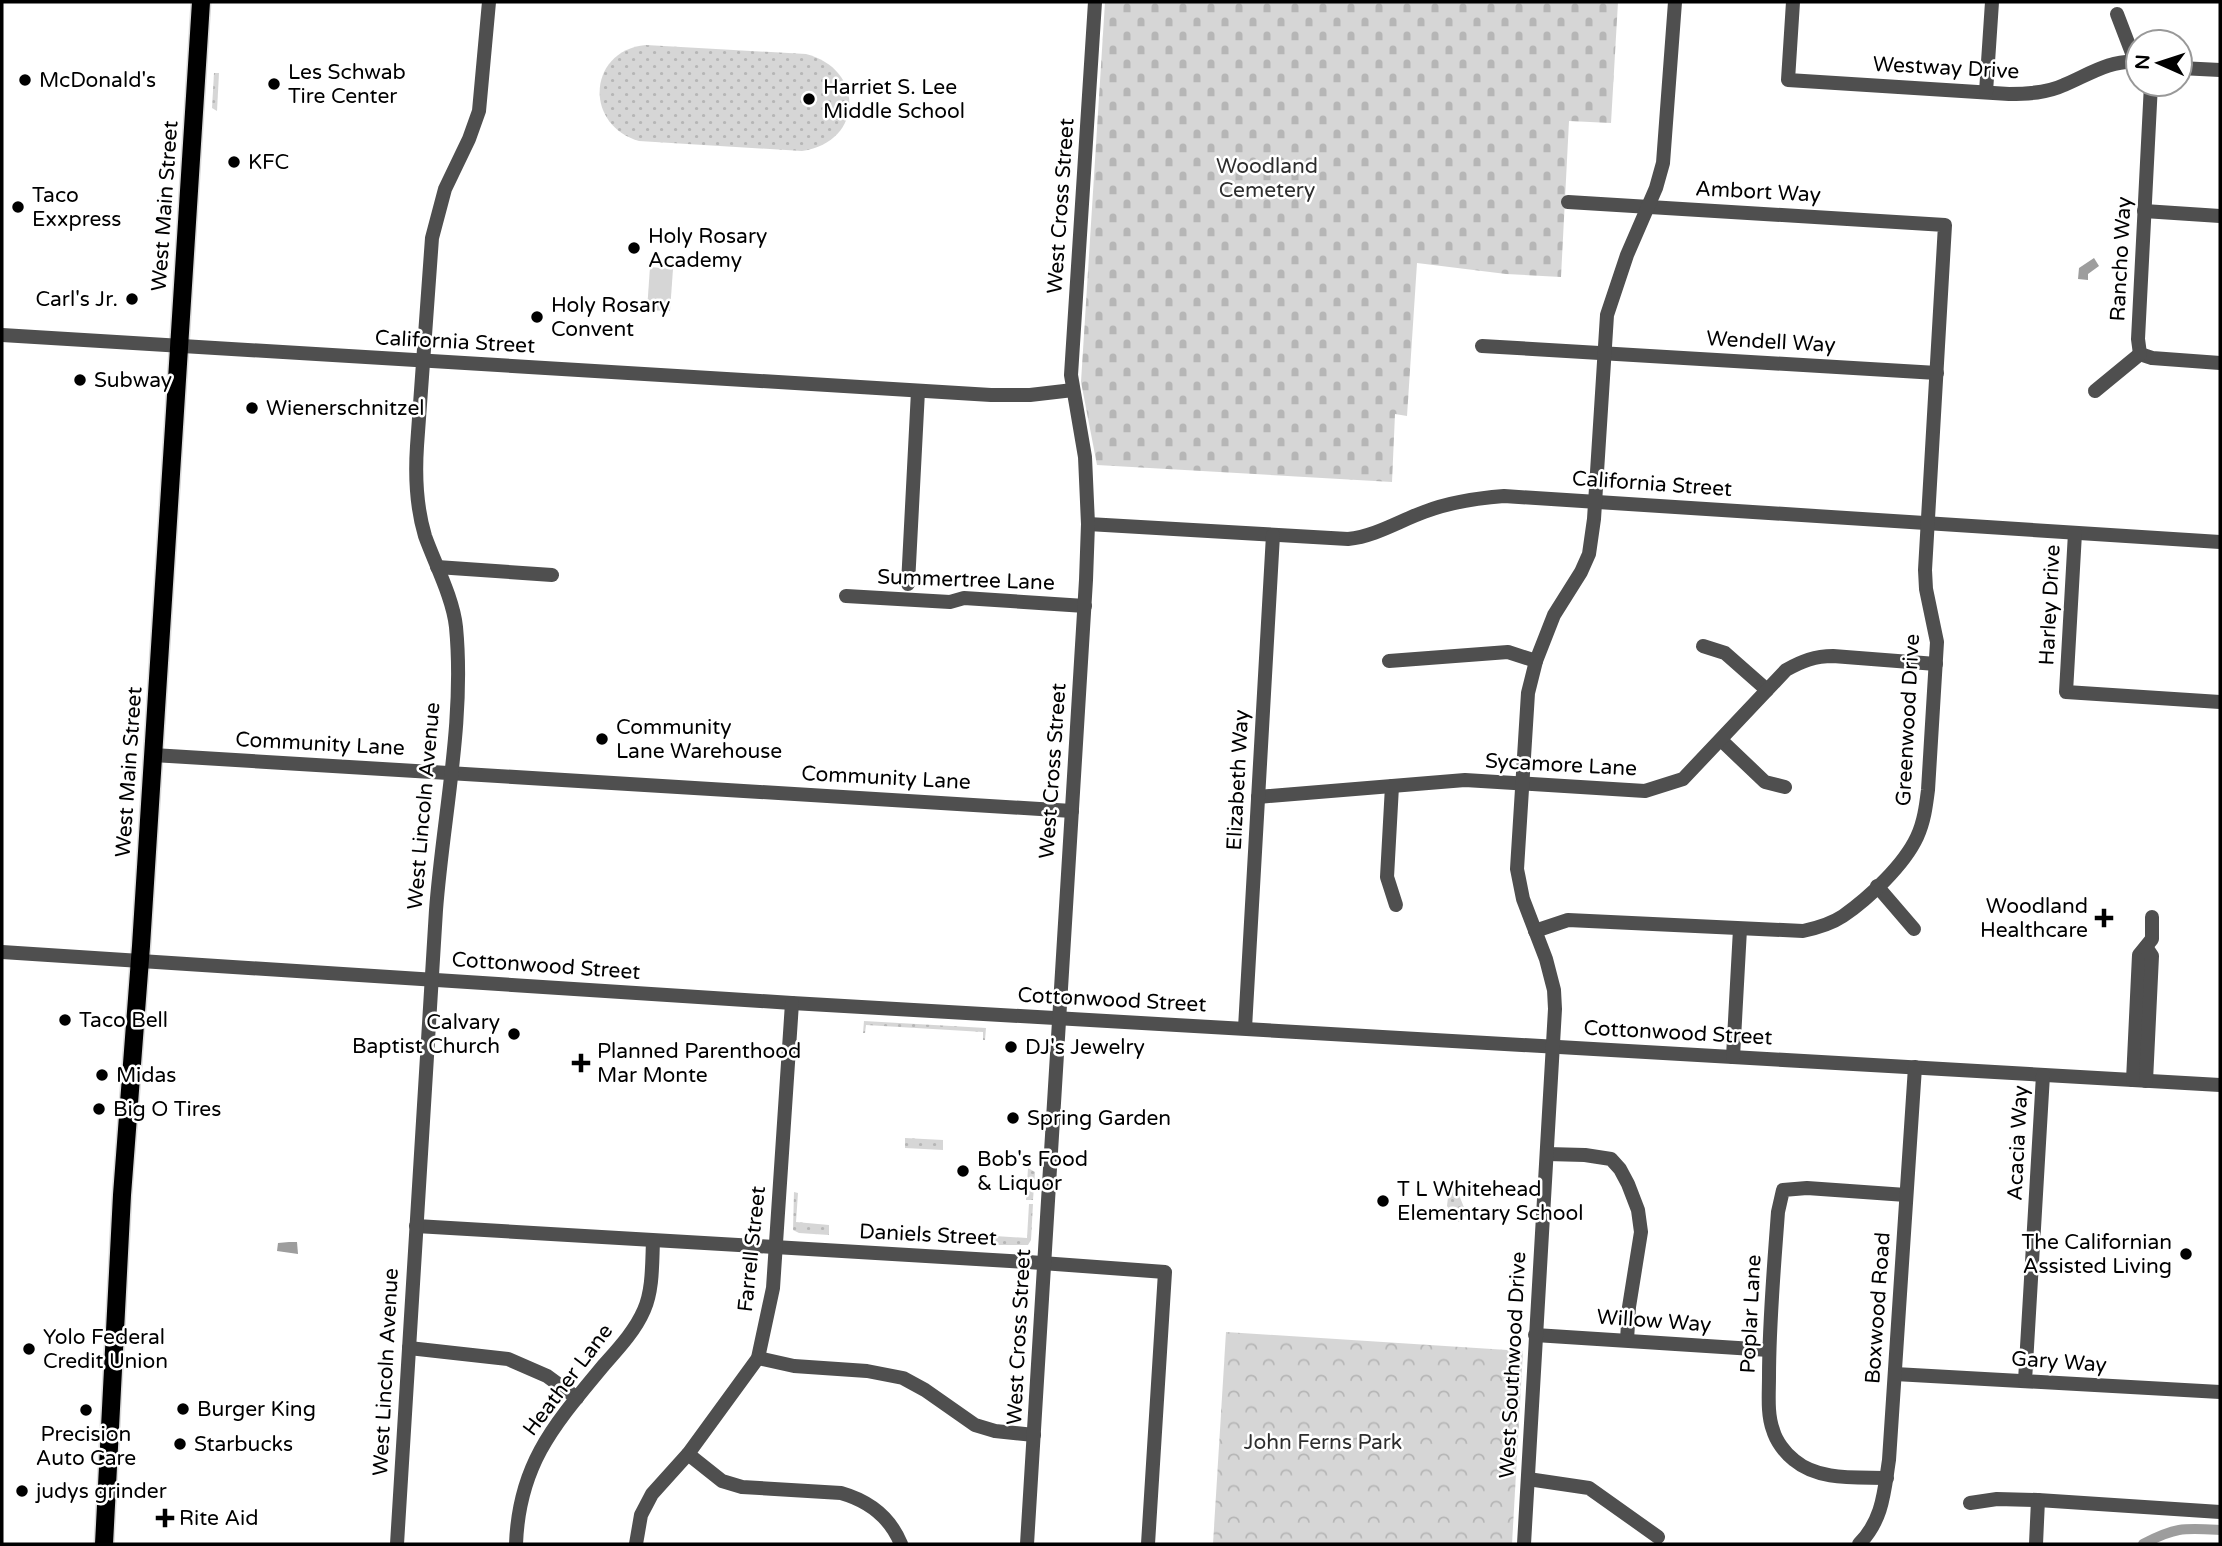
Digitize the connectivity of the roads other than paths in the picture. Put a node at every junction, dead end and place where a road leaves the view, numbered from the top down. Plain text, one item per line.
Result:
1 (201, 2) edge
2 (489, 2) edge
3 (1095, 2) edge
4 (1675, 2) edge
5 (1793, 2) edge
6 (1993, 2) edge
7 (2117, 14) dead end
8 (2124, 31) edge
9 (2124, 62) edge
10 (2194, 69) edge
11 (2220, 70) edge
12 (1986, 92) junction
13 (2150, 98) edge
14 (1568, 202) dead end
15 (1648, 207) junction
16 (2144, 211) junction
17 (2220, 216) edge
18 (1945, 225) joint
19 (2, 335) edge
20 (179, 346) junction
21 (1482, 346) dead end
22 (1604, 354) junction
23 (2140, 354) junction
24 (423, 361) junction
25 (2220, 363) edge
26 (1937, 373) junction
27 (1073, 390) junction
28 (918, 391) junction
29 (2095, 391) dead end
30 (1594, 501) junction
31 (1088, 524) junction
32 (1928, 524) junction
33 (2075, 533) junction
34 (1273, 535) junction
35 (2220, 541) edge
36 (437, 567) junction
37 (552, 575) dead end
38 (908, 584) dead end
39 (846, 596) dead end
40 (1085, 606) junction
41 (1703, 646) dead end
42 (1389, 661) dead end
43 (1536, 661) junction
44 (1936, 664) junction
45 (1767, 690) junction
46 (2220, 702) edge
47 (1721, 740) junction
48 (153, 755) junction
49 (453, 773) junction
50 (1521, 784) junction
51 (1392, 786) junction
52 (1785, 787) dead end
53 (1258, 797) junction
54 (1072, 811) junction
55 (1877, 886) junction
56 (1396, 905) dead end
57 (2152, 917) dead end
58 (1740, 929) junction
59 (1914, 929) dead end
60 (1535, 931) junction
61 (2, 952) edge
62 (139, 960) junction
63 (431, 979) junction
64 (792, 1003) junction
65 (1059, 1018) junction
66 (1245, 1028) junction
67 (1553, 1046) junction
68 (1733, 1057) junction
69 (1915, 1068) junction
70 (2043, 1075) junction
71 (2139, 1081) junction
72 (2220, 1085) edge
73 (1546, 1154) junction
74 (1906, 1195) junction
75 (416, 1226) junction
76 (653, 1241) junction
77 (775, 1248) junction
78 (1044, 1264) junction
79 (1535, 1335) junction
80 (1627, 1340) junction
81 (409, 1348) junction
82 (1769, 1350) junction
83 (758, 1358) junction
84 (1895, 1374) junction
85 (2025, 1381) junction
86 (2220, 1392) edge
87 (577, 1398) junction
88 (1034, 1435) junction
89 (688, 1454) junction
90 (1886, 1478) junction
91 (1528, 1479) junction
92 (2038, 1500) junction
93 (1970, 1503) dead end
94 (2220, 1512) edge
95 (1658, 1537) dead end
96 (104, 1544) edge
97 (397, 1544) edge
98 (516, 1544) edge
99 (636, 1544) edge
100 (901, 1544) edge
101 (1027, 1544) edge
102 (1148, 1544) edge
103 (1524, 1544) edge
104 (1859, 1544) edge
105 (2036, 1544) edge

1 - 20 main road, West Main Street
2 - 24 street, West Lincoln Avenue
3 - 27 street, West Cross Street
4 - 15 street, West Southwood Drive
5 - 12 street, Westway Drive
6 - 12 street
7 - 8 street
9 - 12 street, Westway Drive
10 - 11 street
13 - 16 street, Rancho Way
14 - 15 street, Ambort Way
15 - 18 street, Ambort Way
15 - 22 street, West Southwood Drive
16 - 17 street
16 - 23 street, Rancho Way
18 - 26 street, Greenwood Drive
19 - 20 street, California Street
20 - 24 street, California Street
20 - 48 main road, West Main Street
21 - 22 street, Wendell Way
22 - 26 street, Wendell Way
22 - 30 street, West Southwood Drive
23 - 25 street
23 - 29 street
24 - 28 street, California Street
24 - 36 street, West Lincoln Avenue
26 - 32 street, Greenwood Drive
27 - 28 street, California Street
27 - 31 street, West Cross Street
28 - 38 street
30 - 32 street, California Street
30 - 34 street, California Street
30 - 43 street, West Southwood Drive
31 - 34 street, California Street
31 - 40 street, West Cross Street
32 - 33 street, California Street
32 - 44 street, Greenwood Drive
33 - 35 street, California Street
33 - 46 street, Harley Drive
34 - 53 street, Elizabeth Way
36 - 37 street
36 - 49 street, West Lincoln Avenue
39 - 40 street, Summertree Lane
40 - 54 street, West Cross Street
41 - 45 street
42 - 43 street
43 - 50 street, West Southwood Drive
44 - 45 street, Sycamore Lane
44 - 55 street, Greenwood Drive
45 - 47 street, Sycamore Lane
47 - 50 street, Sycamore Lane
47 - 52 street
48 - 49 street, Community Lane
48 - 62 main road, West Main Street
49 - 54 street, Community Lane
49 - 63 street, West Lincoln Avenue
50 - 51 street, Sycamore Lane
50 - 60 street, West Southwood Drive
51 - 53 street, Sycamore Lane
51 - 56 street
53 - 66 street, Elizabeth Way
54 - 65 street, West Cross Street
55 - 58 street, Greenwood Drive
55 - 59 street
57 - 71 street
58 - 60 street, Greenwood Drive
58 - 68 street
60 - 67 street, West Southwood Drive
61 - 62 street, Cottonwood Street
62 - 63 street, Cottonwood Street
62 - 96 main road, West Main Street
63 - 64 street, Cottonwood Street
63 - 75 street, West Lincoln Avenue
64 - 65 street, Cottonwood Street
64 - 77 street, Farrell Street
65 - 66 street, Cottonwood Street
65 - 78 street, West Cross Street
66 - 67 street, Cottonwood Street
67 - 68 street, Cottonwood Street
67 - 73 street, West Southwood Drive
68 - 69 street, Cottonwood Street
69 - 70 street, Cottonwood Street
69 - 74 street, Boxwood Road
70 - 71 street, Cottonwood Street
70 - 85 street, Acacia Way
71 - 72 street, Cottonwood Street
73 - 79 street, West Southwood Drive
73 - 80 street
74 - 82 street, Poplar Lane
74 - 84 street, Boxwood Road
75 - 76 street, Daniels Street
75 - 81 street, West Lincoln Avenue
76 - 77 street, Daniels Street
76 - 87 street, Heather Lane
77 - 78 street, Daniels Street
77 - 83 street, Farrell Street
78 - 88 street, West Cross Street
78 - 102 street, Daniels Street
79 - 80 street, Willow Way
79 - 91 street, West Southwood Drive
80 - 82 street, Willow Way
81 - 87 street
81 - 97 street, West Lincoln Avenue
82 - 90 street, Poplar Lane
83 - 88 street
83 - 89 street, Farrell Street
84 - 85 street, Gary Way
84 - 90 street, Boxwood Road
85 - 86 street, Gary Way
87 - 98 street, Heather Lane
88 - 101 street, West Cross Street
89 - 99 street, Farrell Street
89 - 100 street
90 - 104 street, Boxwood Road
91 - 95 street
91 - 103 street, West Southwood Drive
92 - 93 street
92 - 94 street
92 - 105 street

